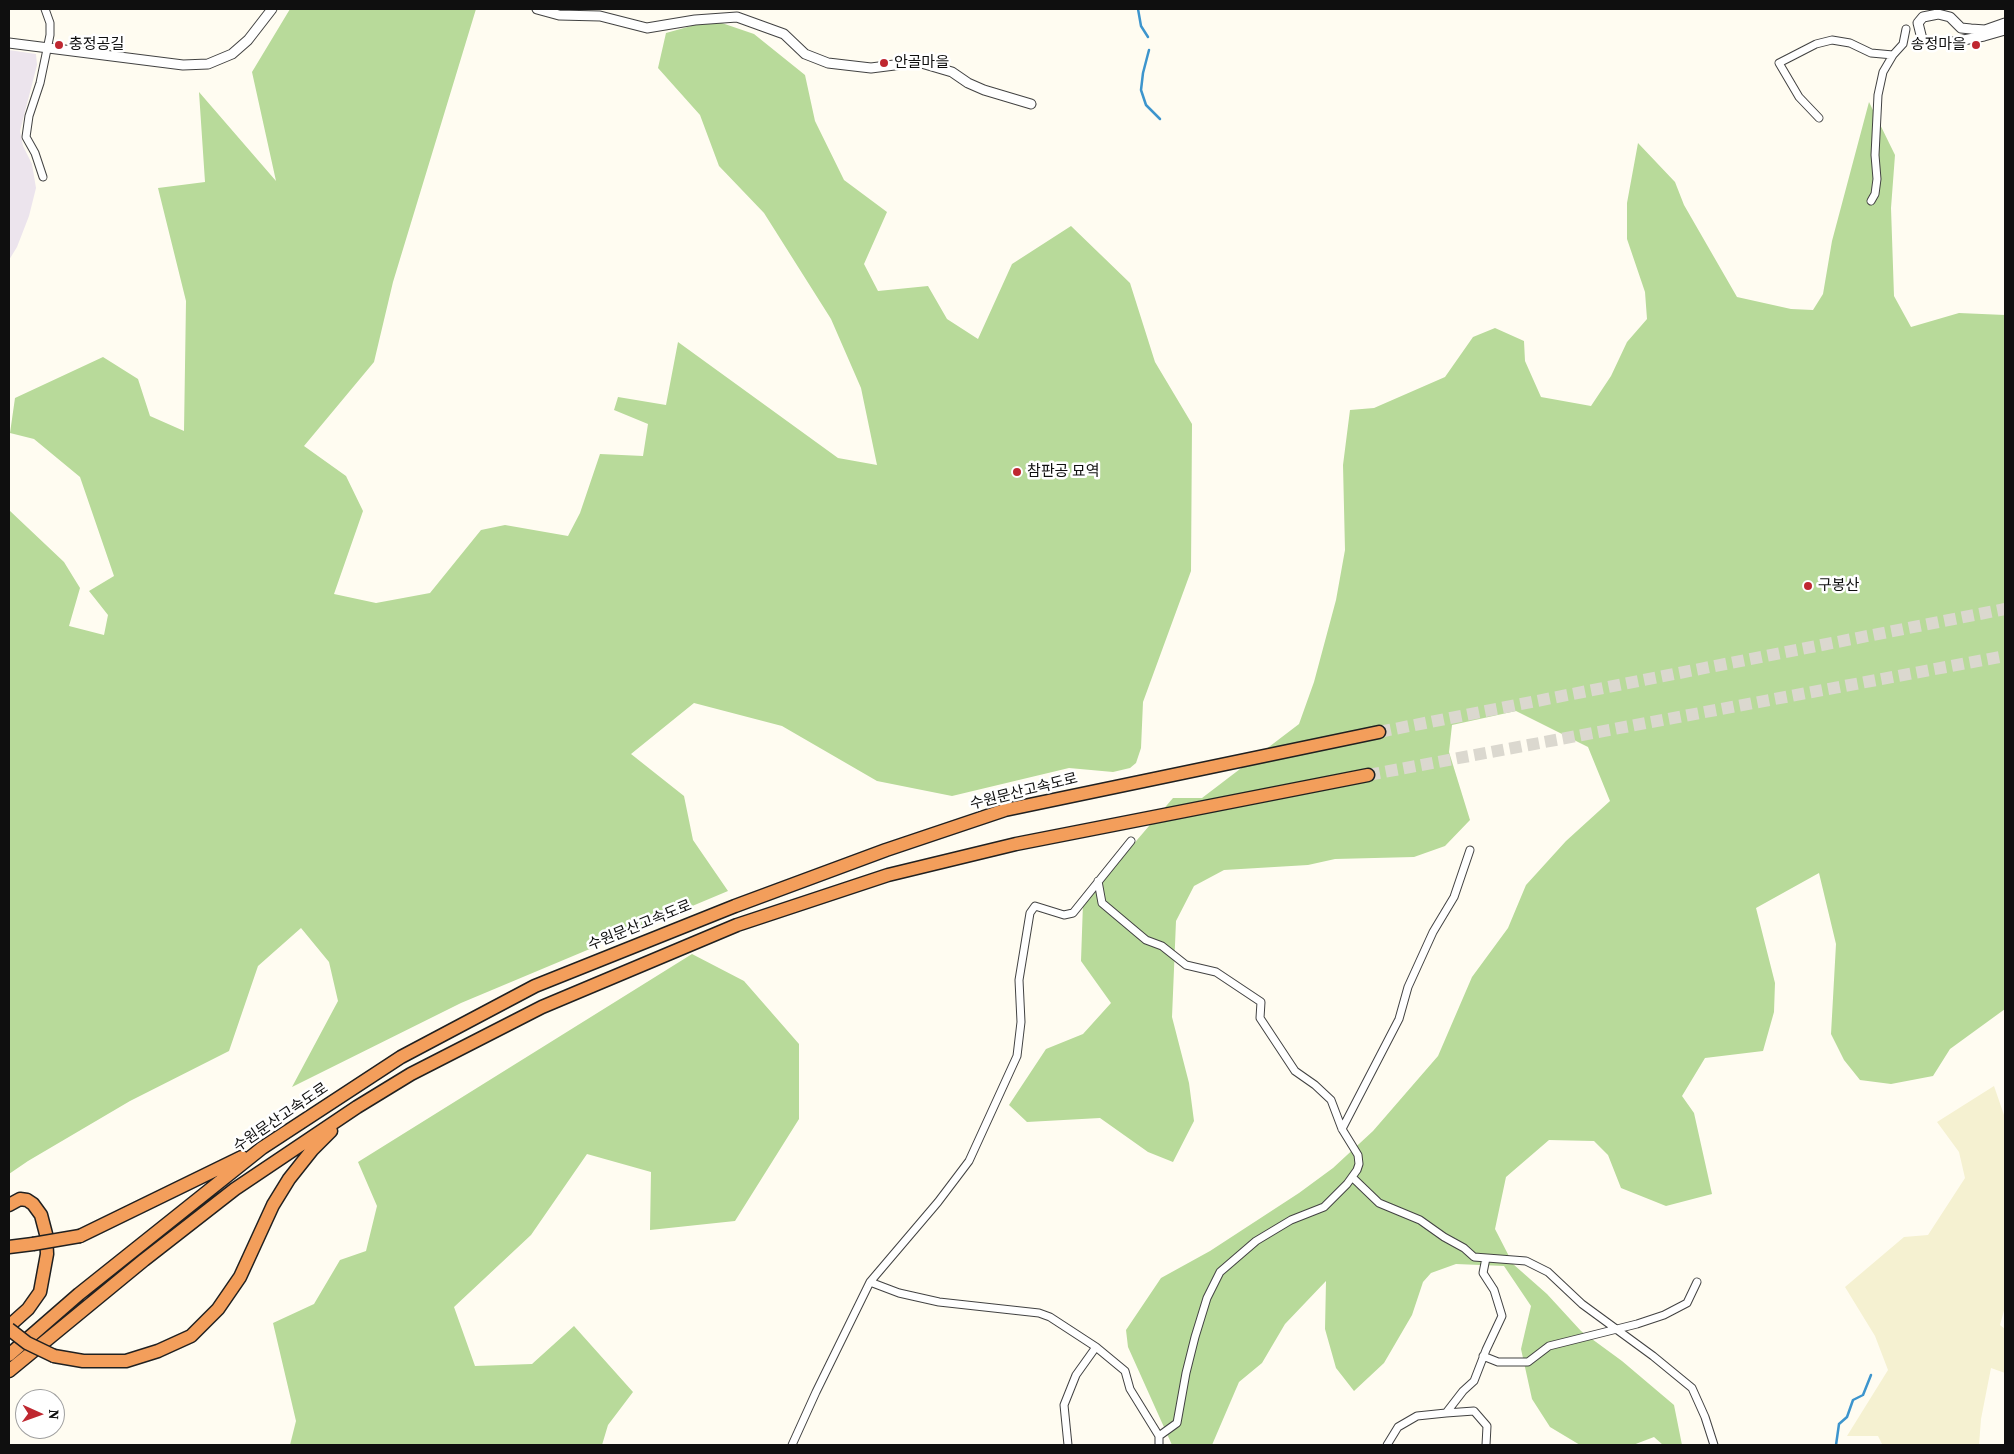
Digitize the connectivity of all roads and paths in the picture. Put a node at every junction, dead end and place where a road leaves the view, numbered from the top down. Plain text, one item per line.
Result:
1 (45, 9) edge
2 (272, 9) edge
3 (537, 9) edge
4 (2005, 23) edge
5 (1906, 30) dead end
6 (2005, 30) edge
7 (9, 43) edge
8 (47, 49) junction
9 (1893, 55) junction
10 (1031, 104) dead end
11 (1819, 118) dead end
12 (43, 177) dead end
13 (1871, 202) dead end
14 (1379, 732) tunnel mouth
15 (1368, 775) tunnel mouth
16 (1131, 841) dead end
17 (1470, 850) dead end
18 (1098, 881) junction
19 (357, 1106) junction
20 (1342, 1128) junction
21 (262, 1148) junction
22 (1352, 1177) junction
23 (9, 1205) edge
24 (9, 1247) edge
25 (1486, 1258) junction
26 (870, 1282) junction
27 (1697, 1282) dead end
28 (9, 1327) edge
29 (1616, 1328) junction
30 (1096, 1347) junction
31 (9, 1355) edge
32 (1483, 1356) junction
33 (9, 1371) edge
34 (1446, 1413) junction
35 (1159, 1436) junction
36 (792, 1445) edge
37 (1068, 1445) edge
38 (1159, 1445) edge
39 (1387, 1445) edge
40 (1486, 1445) edge
41 (1714, 1445) edge

1 - 8 street
2 - 8 street
3 - 10 street
4 - 6 street
5 - 9 street
7 - 8 street
8 - 12 street
9 - 11 street
9 - 13 street
14 - 21 highway, 수원문산고속도로
15 - 19 highway
16 - 18 street
17 - 20 street
18 - 20 street
18 - 26 street
19 - 28 highway, bridge
19 - 33 highway
20 - 22 street
21 - 24 highway, bridge
21 - 31 highway, 수원문산고속도로
22 - 25 street
22 - 35 street
23 - 28 highway
25 - 29 street
25 - 32 street
26 - 30 street
26 - 36 street
27 - 29 street
29 - 32 street
29 - 41 street
30 - 35 street
30 - 37 street
32 - 34 street
34 - 39 street
34 - 40 street
35 - 38 street

